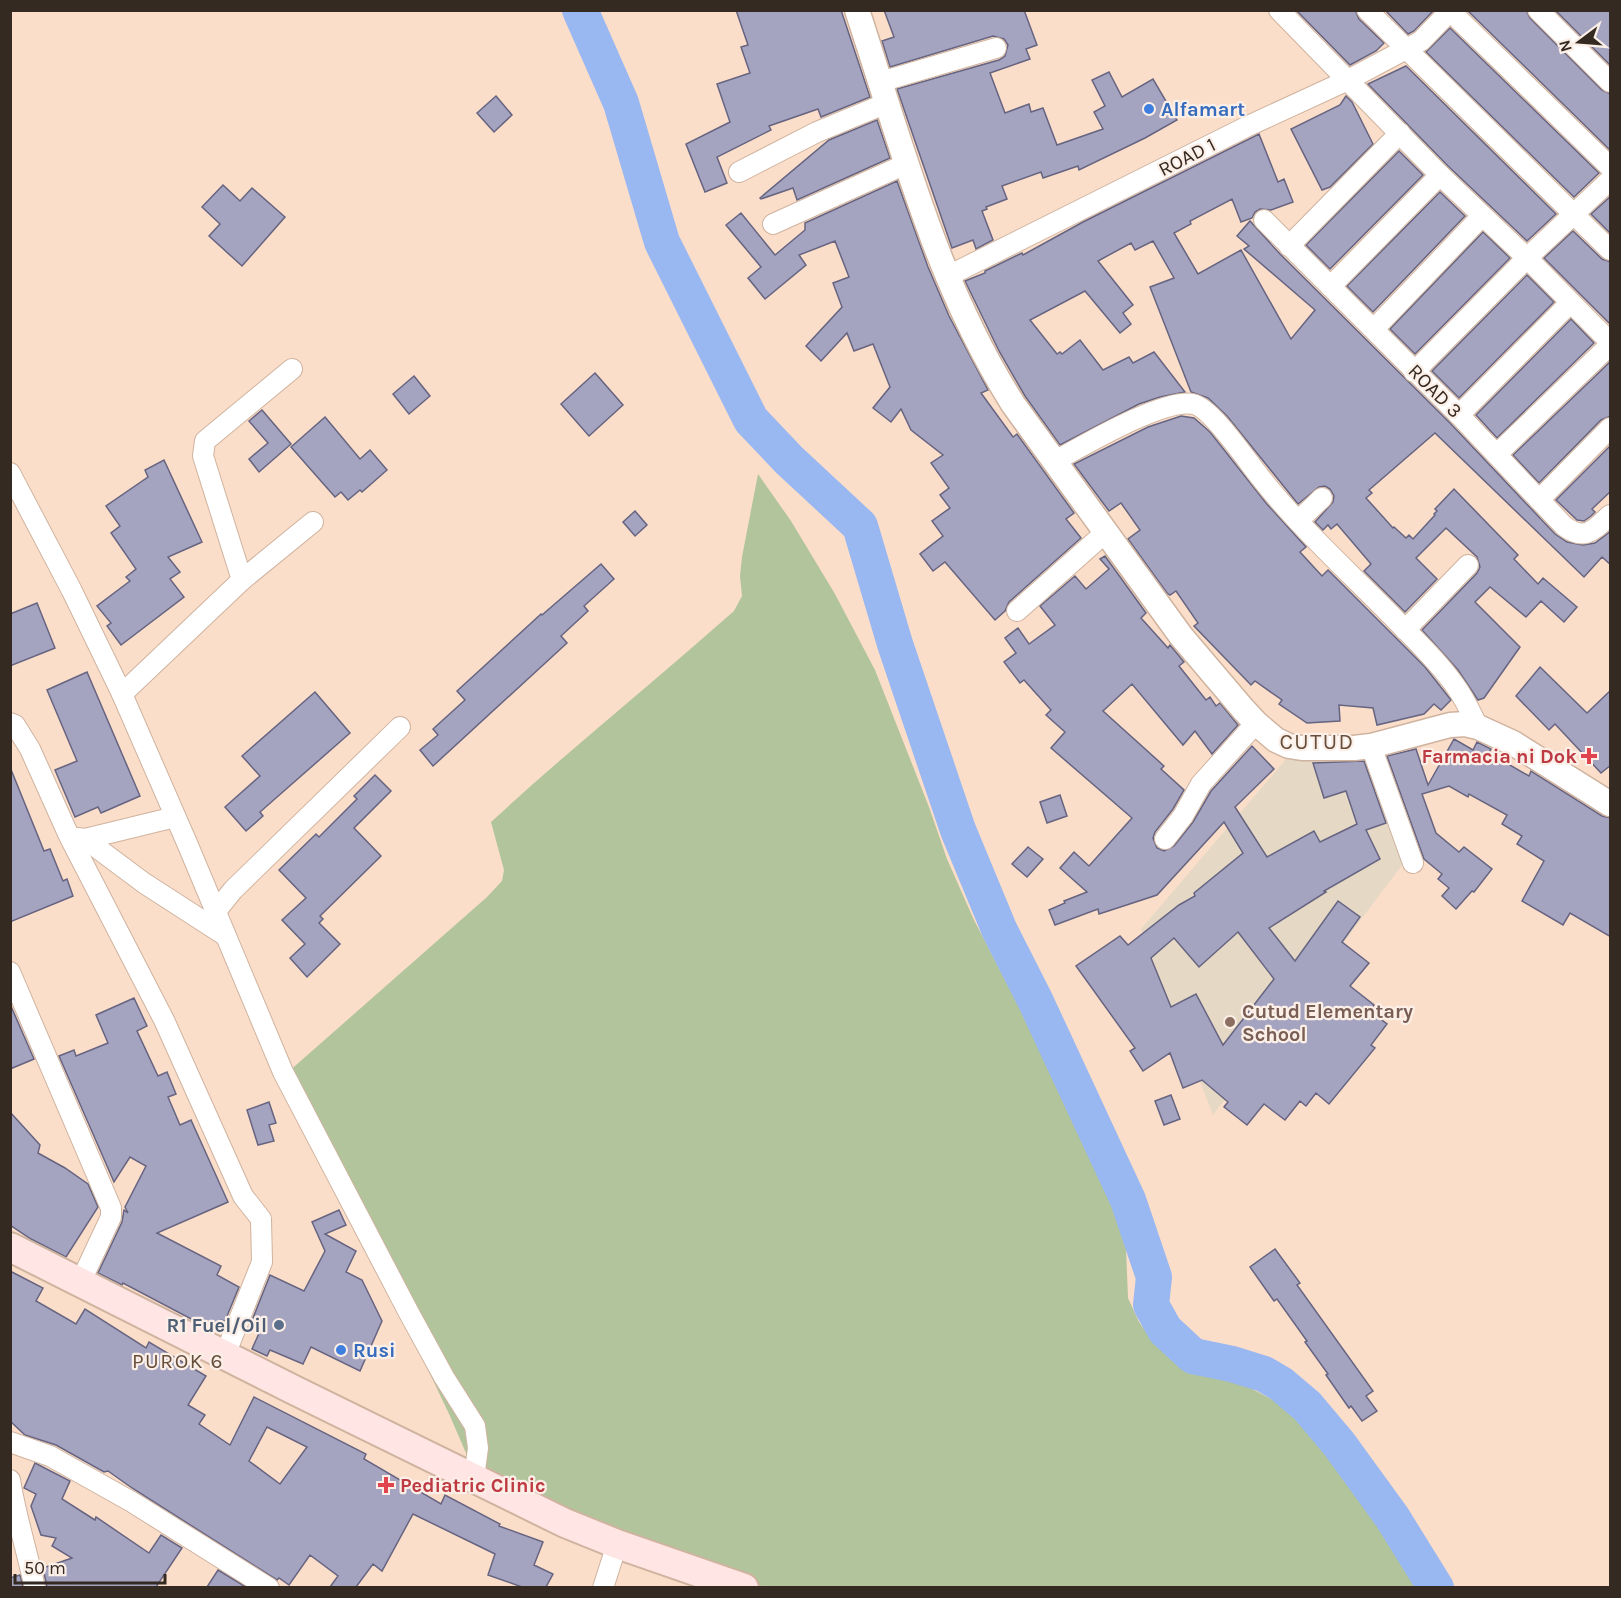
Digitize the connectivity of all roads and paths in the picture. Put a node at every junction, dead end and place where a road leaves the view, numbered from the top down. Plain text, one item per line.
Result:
1 (856, 10) edge
2 (1279, 10) edge
3 (1367, 10) edge
4 (1538, 10) edge
5 (1450, 11) edge
6 (996, 48) dead end
7 (1405, 48) junction
8 (1348, 80) junction
9 (1611, 82) edge
10 (884, 93) junction
11 (1400, 133) junction
12 (906, 164) junction
13 (1611, 167) edge
14 (739, 172) dead end
15 (1440, 175) junction
16 (1611, 180) edge
17 (1575, 214) junction
18 (1482, 216) junction
19 (1264, 220) dead end
20 (773, 224) dead end
21 (1289, 246) junction
22 (1611, 250) edge
23 (1527, 258) junction
24 (946, 277) junction
25 (1332, 286) junction
26 (1570, 303) junction
27 (1374, 329) junction
28 (1611, 343) edge
29 (292, 369) dead end
30 (1414, 372) junction
31 (1459, 415) junction
32 (1611, 428) edge
33 (1497, 454) junction
34 (1055, 461) junction
35 (10, 473) edge
36 (1322, 498) dead end
37 (1539, 500) junction
38 (1611, 515) edge
39 (1298, 521) junction
40 (313, 522) dead end
41 (1106, 532) junction
42 (1468, 565) dead end
43 (242, 580) junction
44 (1017, 610) dead end
45 (1405, 630) junction
46 (122, 694) junction
47 (10, 723) edge
48 (1256, 723) junction
49 (400, 727) dead end
50 (1478, 727) junction
51 (1371, 746) junction
52 (1611, 804) edge
53 (175, 816) junction
54 (77, 838) junction
55 (1166, 838) dead end
56 (1413, 863) dead end
57 (216, 911) junction
58 (226, 936) junction
59 (10, 972) edge
60 (10, 1247) edge
61 (80, 1283) junction
62 (225, 1355) junction
63 (10, 1442) edge
64 (474, 1478) junction
65 (10, 1480) edge
66 (617, 1544) junction
67 (35, 1587) edge
68 (269, 1587) edge
69 (603, 1587) edge
70 (744, 1587) edge

1 - 10 street
2 - 8 street
3 - 7 street
4 - 9 street
5 - 7 street, ROAD 1
5 - 13 street
6 - 10 street
7 - 8 street, ROAD 1
7 - 17 street
8 - 11 street
8 - 24 street, ROAD 1
10 - 12 street
10 - 14 street
11 - 15 street
11 - 21 street
12 - 20 street
12 - 24 street
15 - 18 street
15 - 25 street
16 - 17 street
17 - 22 street
17 - 23 street
18 - 23 street
18 - 27 street
19 - 21 street, ROAD 3
21 - 25 street, ROAD 3
23 - 26 street
23 - 30 street
24 - 34 street
25 - 27 street, ROAD 3
26 - 28 street
26 - 31 street
27 - 30 street, ROAD 3
28 - 33 street
29 - 43 street
30 - 31 street, ROAD 3
31 - 33 street, ROAD 3
32 - 37 street
33 - 37 street, ROAD 3
34 - 39 street
34 - 41 street
35 - 46 street
36 - 39 street
37 - 38 street, ROAD 3
39 - 45 street
40 - 43 street
41 - 44 street
41 - 48 street
42 - 45 street
43 - 46 street
45 - 50 street
46 - 53 street
47 - 54 street
48 - 51 street
48 - 55 street
49 - 57 street
50 - 51 street
50 - 52 street
51 - 56 street
53 - 54 street
53 - 57 street
54 - 58 street
54 - 62 street
57 - 58 street
58 - 64 street
59 - 61 street
60 - 61 main road
61 - 62 main road
62 - 64 main road
63 - 68 street
64 - 66 main road
65 - 67 street
66 - 69 street
66 - 70 main road

